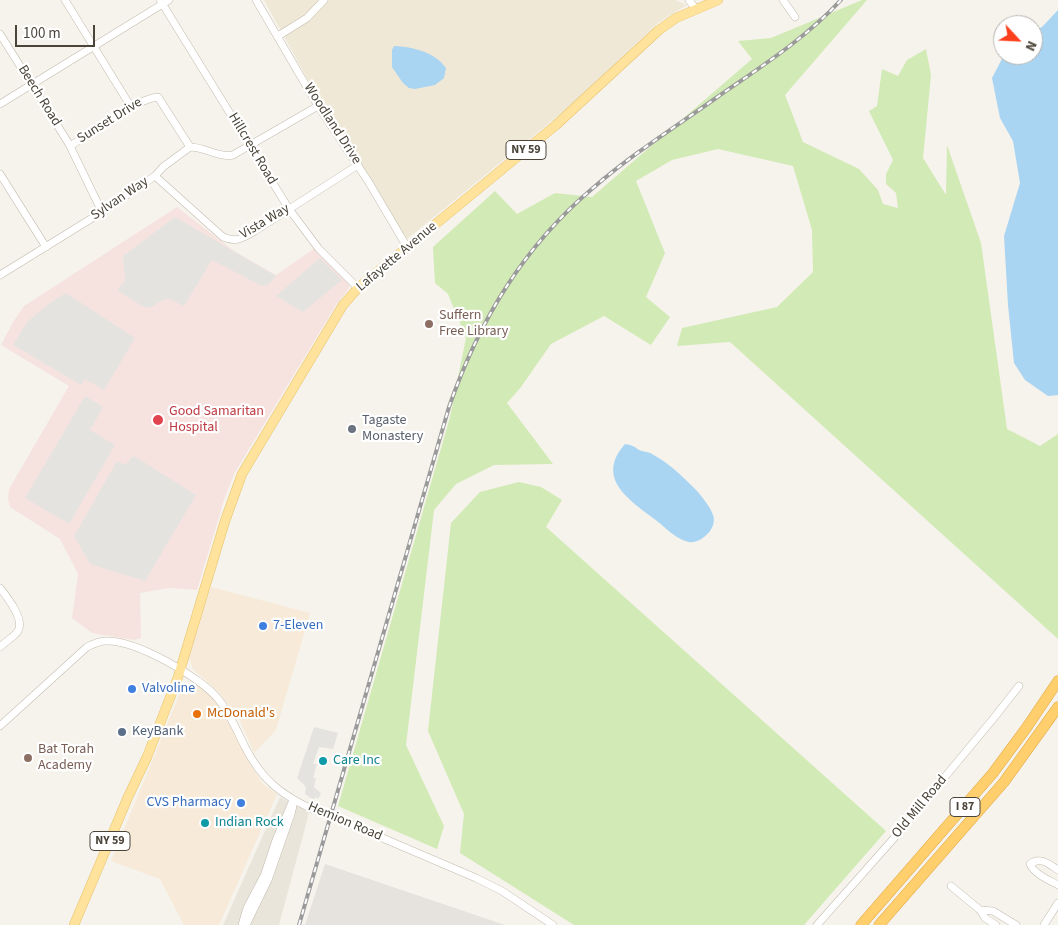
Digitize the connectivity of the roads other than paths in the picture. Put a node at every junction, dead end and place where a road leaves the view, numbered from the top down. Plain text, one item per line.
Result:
1 (65, 0) edge
2 (169, 0) edge
3 (256, 0) edge
4 (324, 0) edge
5 (689, 0) edge
6 (718, 0) edge
7 (783, 0) edge
8 (161, 2) edge
9 (696, 9) junction
10 (795, 17) dead end
11 (0, 34) edge
12 (278, 36) junction
13 (93, 46) junction
14 (31, 84) junction
15 (0, 104) edge
16 (318, 106) junction
17 (132, 107) junction
18 (250, 145) junction
19 (70, 146) junction
20 (190, 147) junction
21 (358, 165) junction
22 (0, 174) edge
23 (155, 176) junction
24 (288, 209) junction
25 (102, 212) junction
26 (46, 246) junction
27 (407, 247) junction
28 (0, 275) edge
29 (358, 288) junction
30 (0, 588) edge
31 (0, 647) edge
32 (181, 668) junction
33 (1058, 681) edge
34 (1019, 686) dead end
35 (1058, 707) edge
36 (0, 726) edge
37 (293, 800) junction
38 (1058, 870) edge
39 (1058, 885) edge
40 (951, 886) dead end
41 (1058, 904) edge
42 (980, 910) junction
43 (74, 925) edge
44 (244, 925) edge
45 (553, 925) edge
46 (817, 925) edge
47 (861, 925) edge
48 (879, 925) edge
49 (996, 925) edge
50 (1016, 925) edge
51 (1044, 925) edge

1 - 13 street
2 - 8 street
3 - 12 street, Woodland Drive
4 - 12 street
5 - 9 street
6 - 9 main road, Lafayette Avenue / NY 59
7 - 10 street
8 - 13 street
8 - 18 street, Hillcrest Road
9 - 27 main road, Lafayette Avenue / NY 59
11 - 14 street, Beech Road
12 - 16 street, Woodland Drive
13 - 14 street
13 - 17 street
14 - 15 street
14 - 19 street, Beech Road
16 - 18 street
16 - 21 street, Woodland Drive
17 - 19 street, Sunset Drive
17 - 20 street, Sunset Drive
18 - 20 street
18 - 24 street, Hillcrest Road
19 - 25 street, Beech Road
20 - 23 street, Sylvan Way
21 - 24 street, Vista Way
21 - 27 street, Woodland Drive
22 - 26 street
23 - 24 street, Vista Way
23 - 25 street, Sylvan Way
24 - 29 street, Hillcrest Road
25 - 26 street, Sylvan Way
26 - 28 street, Sylvan Way
27 - 29 main road, Lafayette Avenue / NY 59
29 - 32 main road, Lafayette Avenue / NY 59
30 - 31 street
32 - 36 street, Hemion Road
32 - 37 street, Hemion Road
32 - 43 main road, NY 59
33 - 47 highway, I 87
34 - 46 street, Old Mill Road
35 - 48 highway, I 87
37 - 44 street
37 - 45 street, Hemion Road, bridge
38 - 39 street
40 - 42 street
41 - 51 street
42 - 49 street
42 - 50 street

